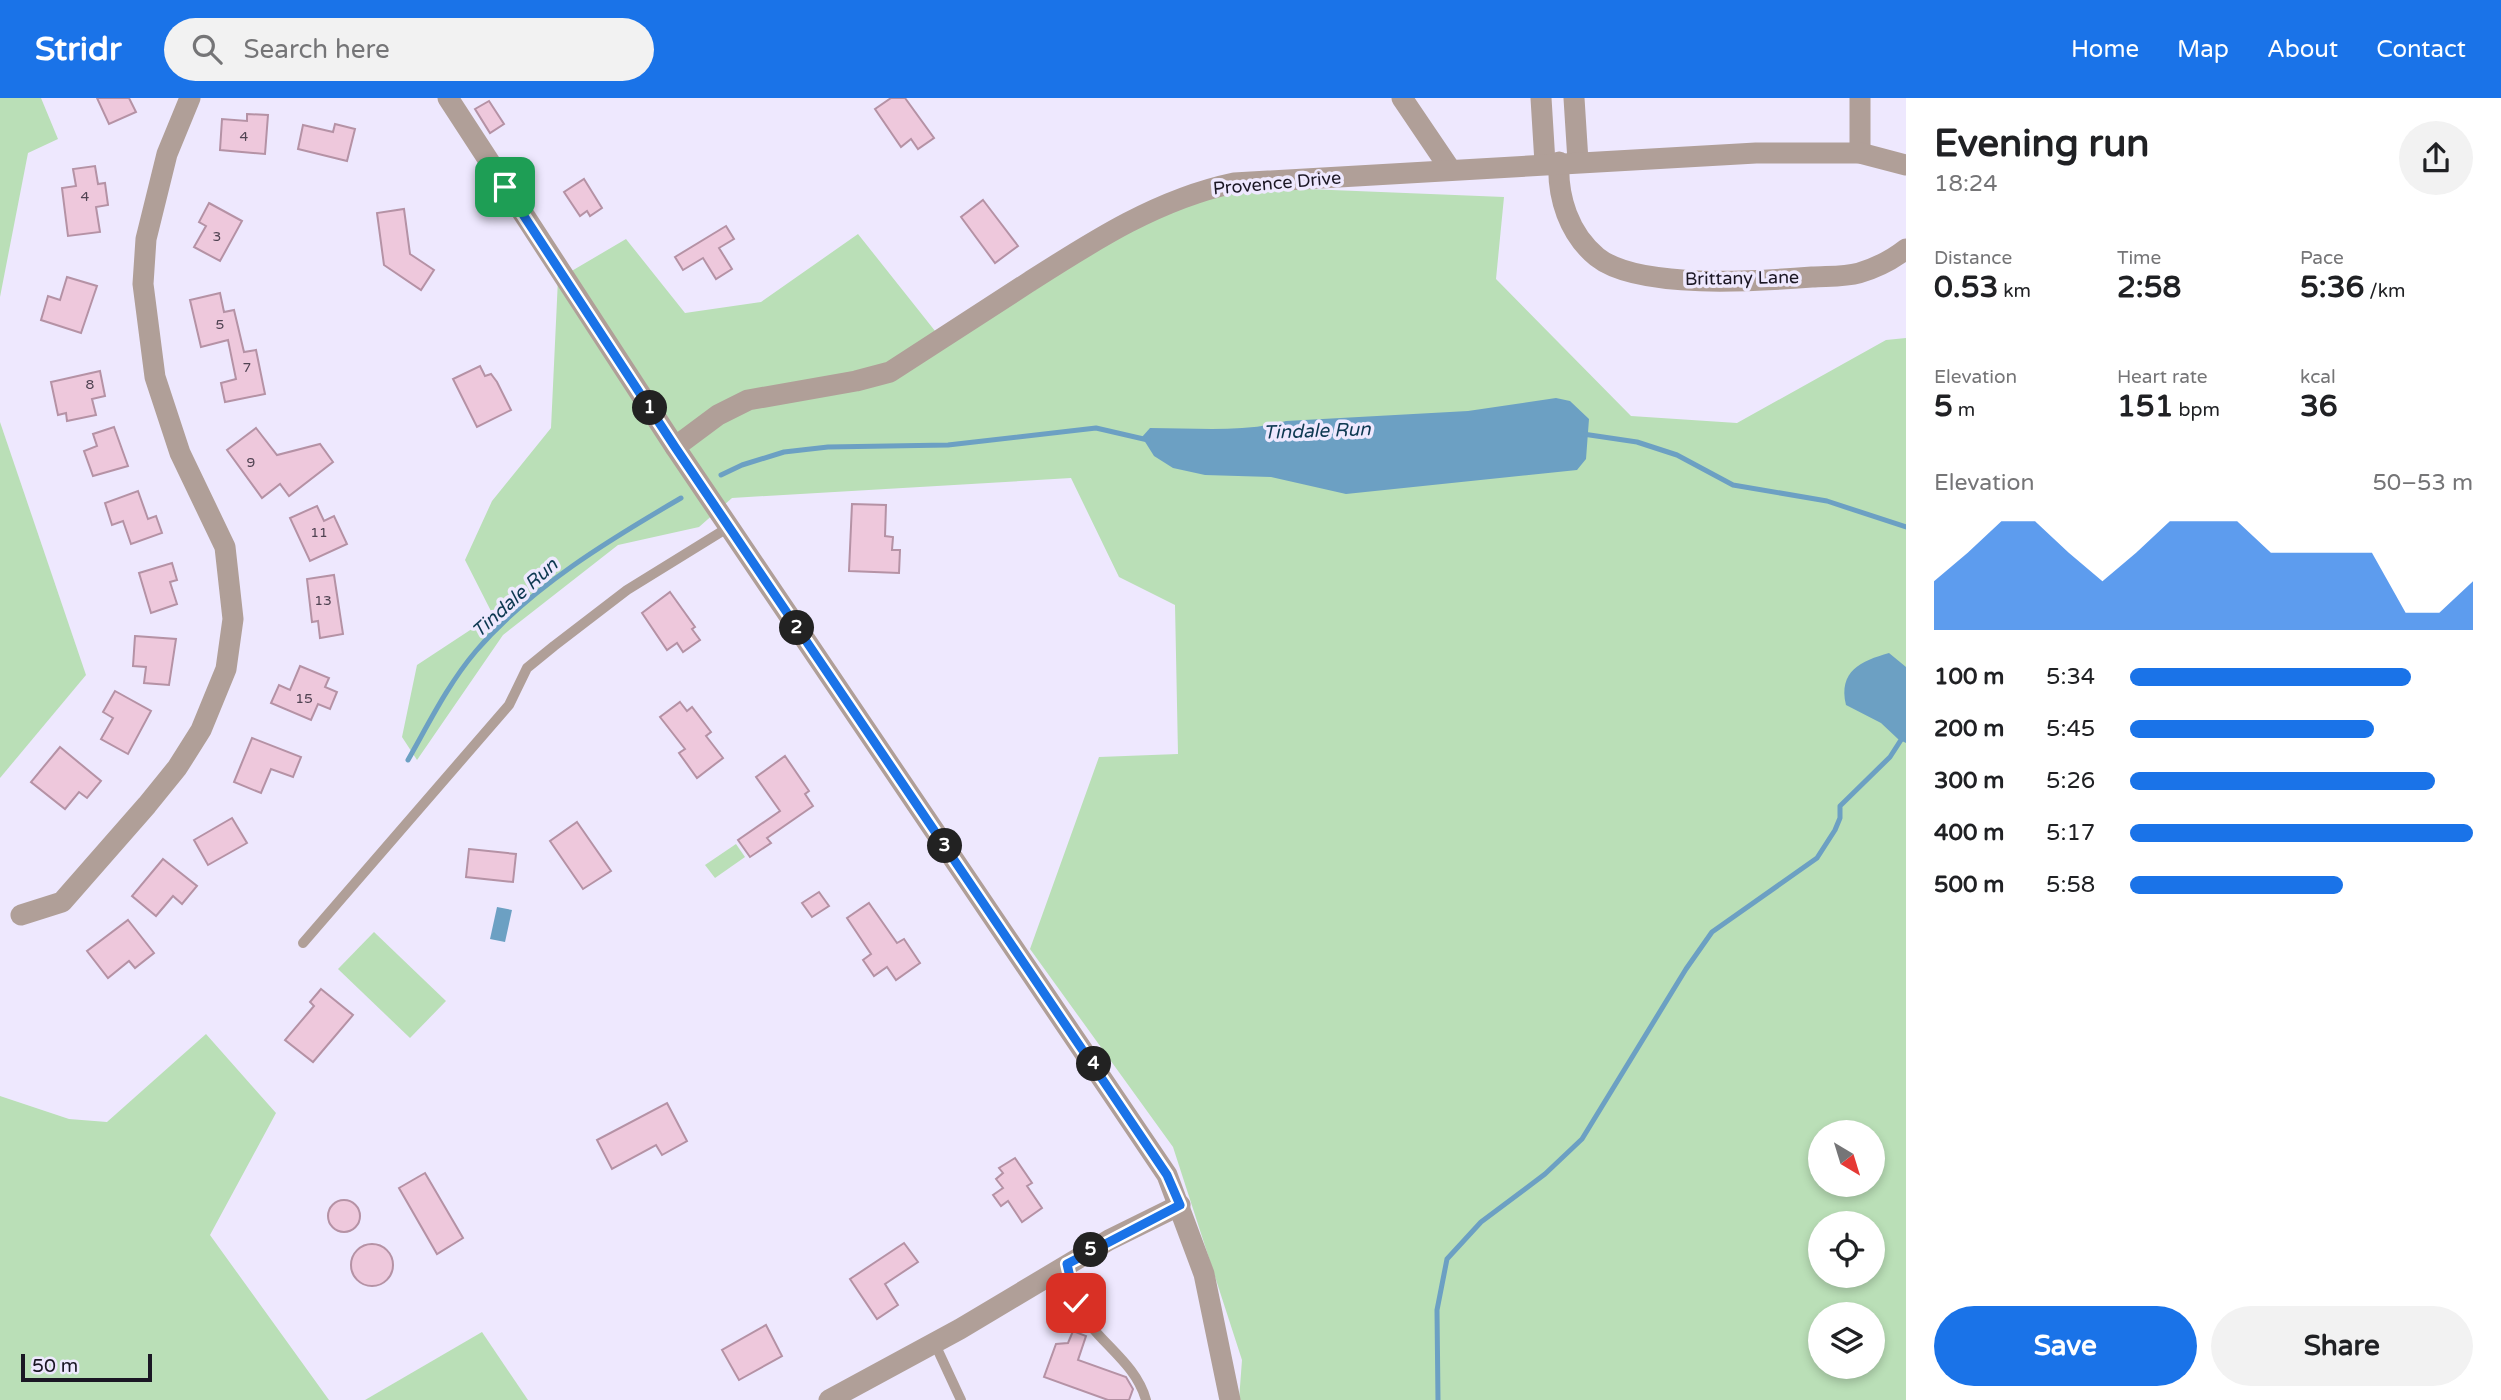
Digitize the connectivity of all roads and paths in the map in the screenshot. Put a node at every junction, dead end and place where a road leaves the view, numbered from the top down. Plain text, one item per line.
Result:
1 (190, 98) edge
2 (448, 98) edge
3 (1402, 98) edge
4 (1541, 98) edge
5 (1574, 98) edge
6 (1860, 98) edge
7 (1860, 153) junction
8 (1560, 162) junction
9 (1906, 165) edge
10 (1450, 169) junction
11 (1906, 249) edge
12 (675, 447) junction
13 (729, 527) junction
14 (21, 915) dead end
15 (303, 943) dead end
16 (1180, 1205) junction
17 (1067, 1264) junction
18 (934, 1342) junction
19 (829, 1400) edge
20 (961, 1400) edge
21 (1146, 1400) edge
22 (1230, 1400) edge

1 - 14 street
2 - 12 street
3 - 10 street
4 - 8 street
5 - 8 street
6 - 7 street
7 - 8 street, Provence Drive
7 - 9 street, Provence Drive
8 - 10 street, Provence Drive
8 - 11 street, Brittany Lane
10 - 12 street, Provence Drive
12 - 13 street
13 - 15 lane
13 - 16 street
16 - 17 street
16 - 22 street
17 - 18 street
17 - 21 lane
18 - 19 street
18 - 20 lane

